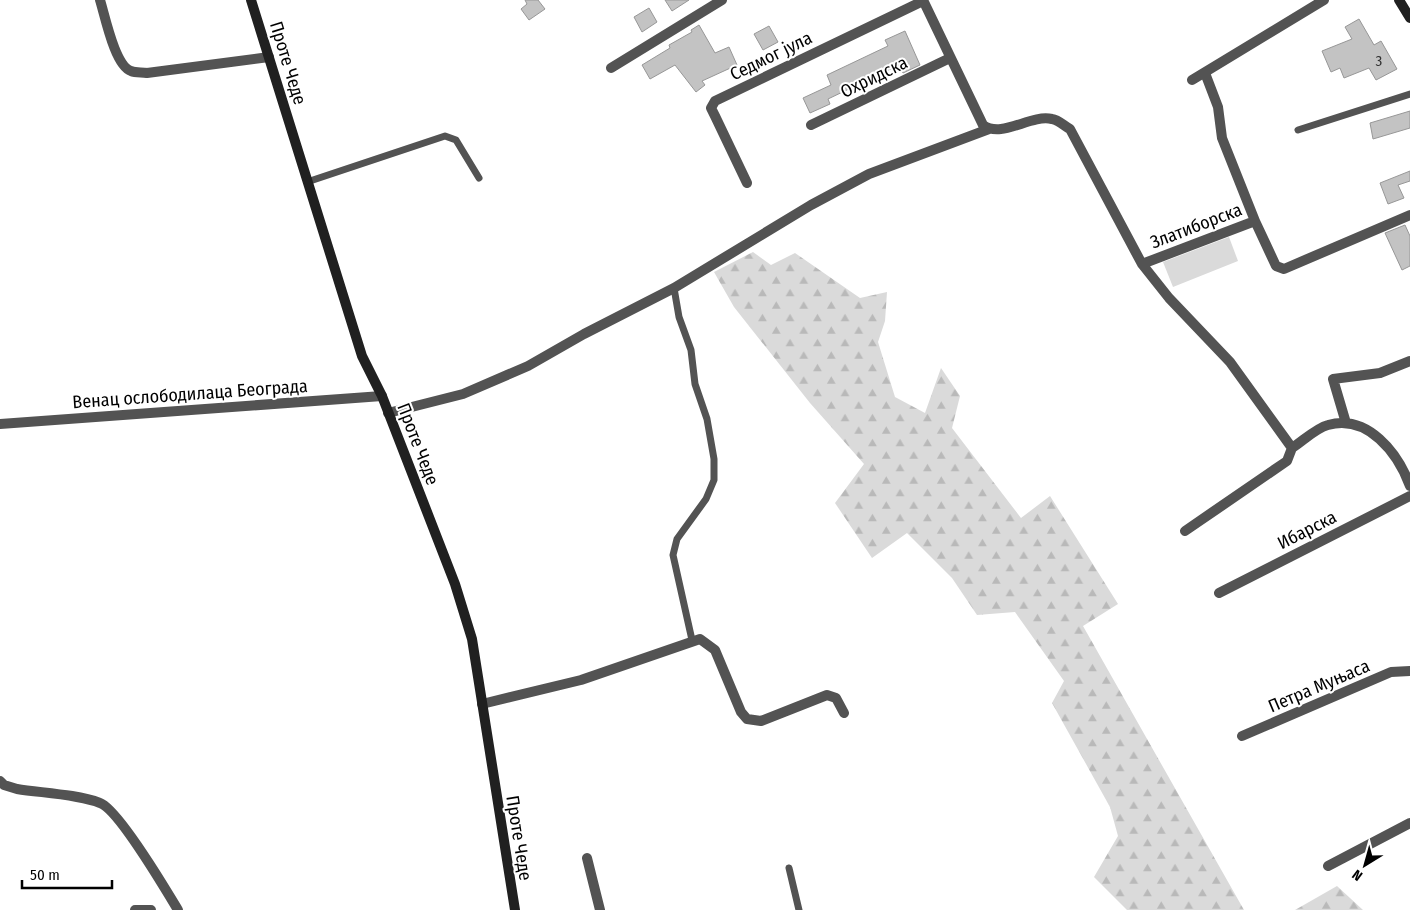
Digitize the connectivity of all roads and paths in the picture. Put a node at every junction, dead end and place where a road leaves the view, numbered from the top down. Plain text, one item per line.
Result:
1 (100, 0) edge
2 (251, 0) edge
3 (722, 0) edge
4 (923, 0) edge
5 (1324, 0) edge
6 (1399, 0) edge
7 (1410, 18) edge
8 (269, 57) junction
9 (950, 58) junction
10 (611, 68) dead end
11 (1206, 73) junction
12 (1192, 80) dead end
13 (1410, 94) edge
14 (812, 125) dead end
15 (989, 129) junction
16 (1298, 130) dead end
17 (478, 178) dead end
18 (307, 182) junction
19 (747, 183) dead end
20 (1410, 215) edge
21 (1255, 221) junction
22 (1142, 264) junction
23 (674, 288) junction
24 (1410, 360) edge
25 (382, 396) junction
26 (388, 413) junction
27 (1346, 423) junction
28 (0, 424) edge
29 (1292, 448) junction
30 (1410, 486) edge
31 (1410, 496) edge
32 (1185, 531) dead end
33 (1219, 594) dead end
34 (692, 640) junction
35 (1410, 671) edge
36 (482, 704) junction
37 (844, 713) dead end
38 (1242, 736) dead end
39 (0, 781) edge
40 (1410, 823) edge
41 (587, 858) dead end
42 (1328, 866) dead end
43 (789, 868) dead end
44 (135, 910) edge
45 (151, 910) edge
46 (178, 910) edge
47 (515, 910) edge
48 (600, 910) edge
49 (799, 910) edge

1 - 8 street
2 - 8 street, Проте Чеде
3 - 10 street
4 - 9 street
4 - 19 street, Седмог јула
5 - 11 street
6 - 7 street
8 - 18 street, Проте Чеде
9 - 14 street, Охридска
9 - 15 street
11 - 12 street
11 - 21 street, Златиборска
13 - 16 lane
15 - 22 street
15 - 23 street
17 - 18 lane
18 - 25 street, Проте Чеде
20 - 21 street
21 - 22 street, Златиборска
22 - 29 street
23 - 26 street
23 - 34 lane
24 - 27 street
25 - 26 street, Проте Чеде
25 - 28 street, Венац ослободилаца Београда
26 - 36 street, Проте Чеде
27 - 29 street
27 - 30 street
29 - 32 street
31 - 33 street, Ибарска
34 - 36 street
34 - 37 street
35 - 38 street, Петра Муњаса
36 - 47 street, Проте Чеде
39 - 46 street
40 - 42 street
41 - 48 street
43 - 49 lane
44 - 45 street

